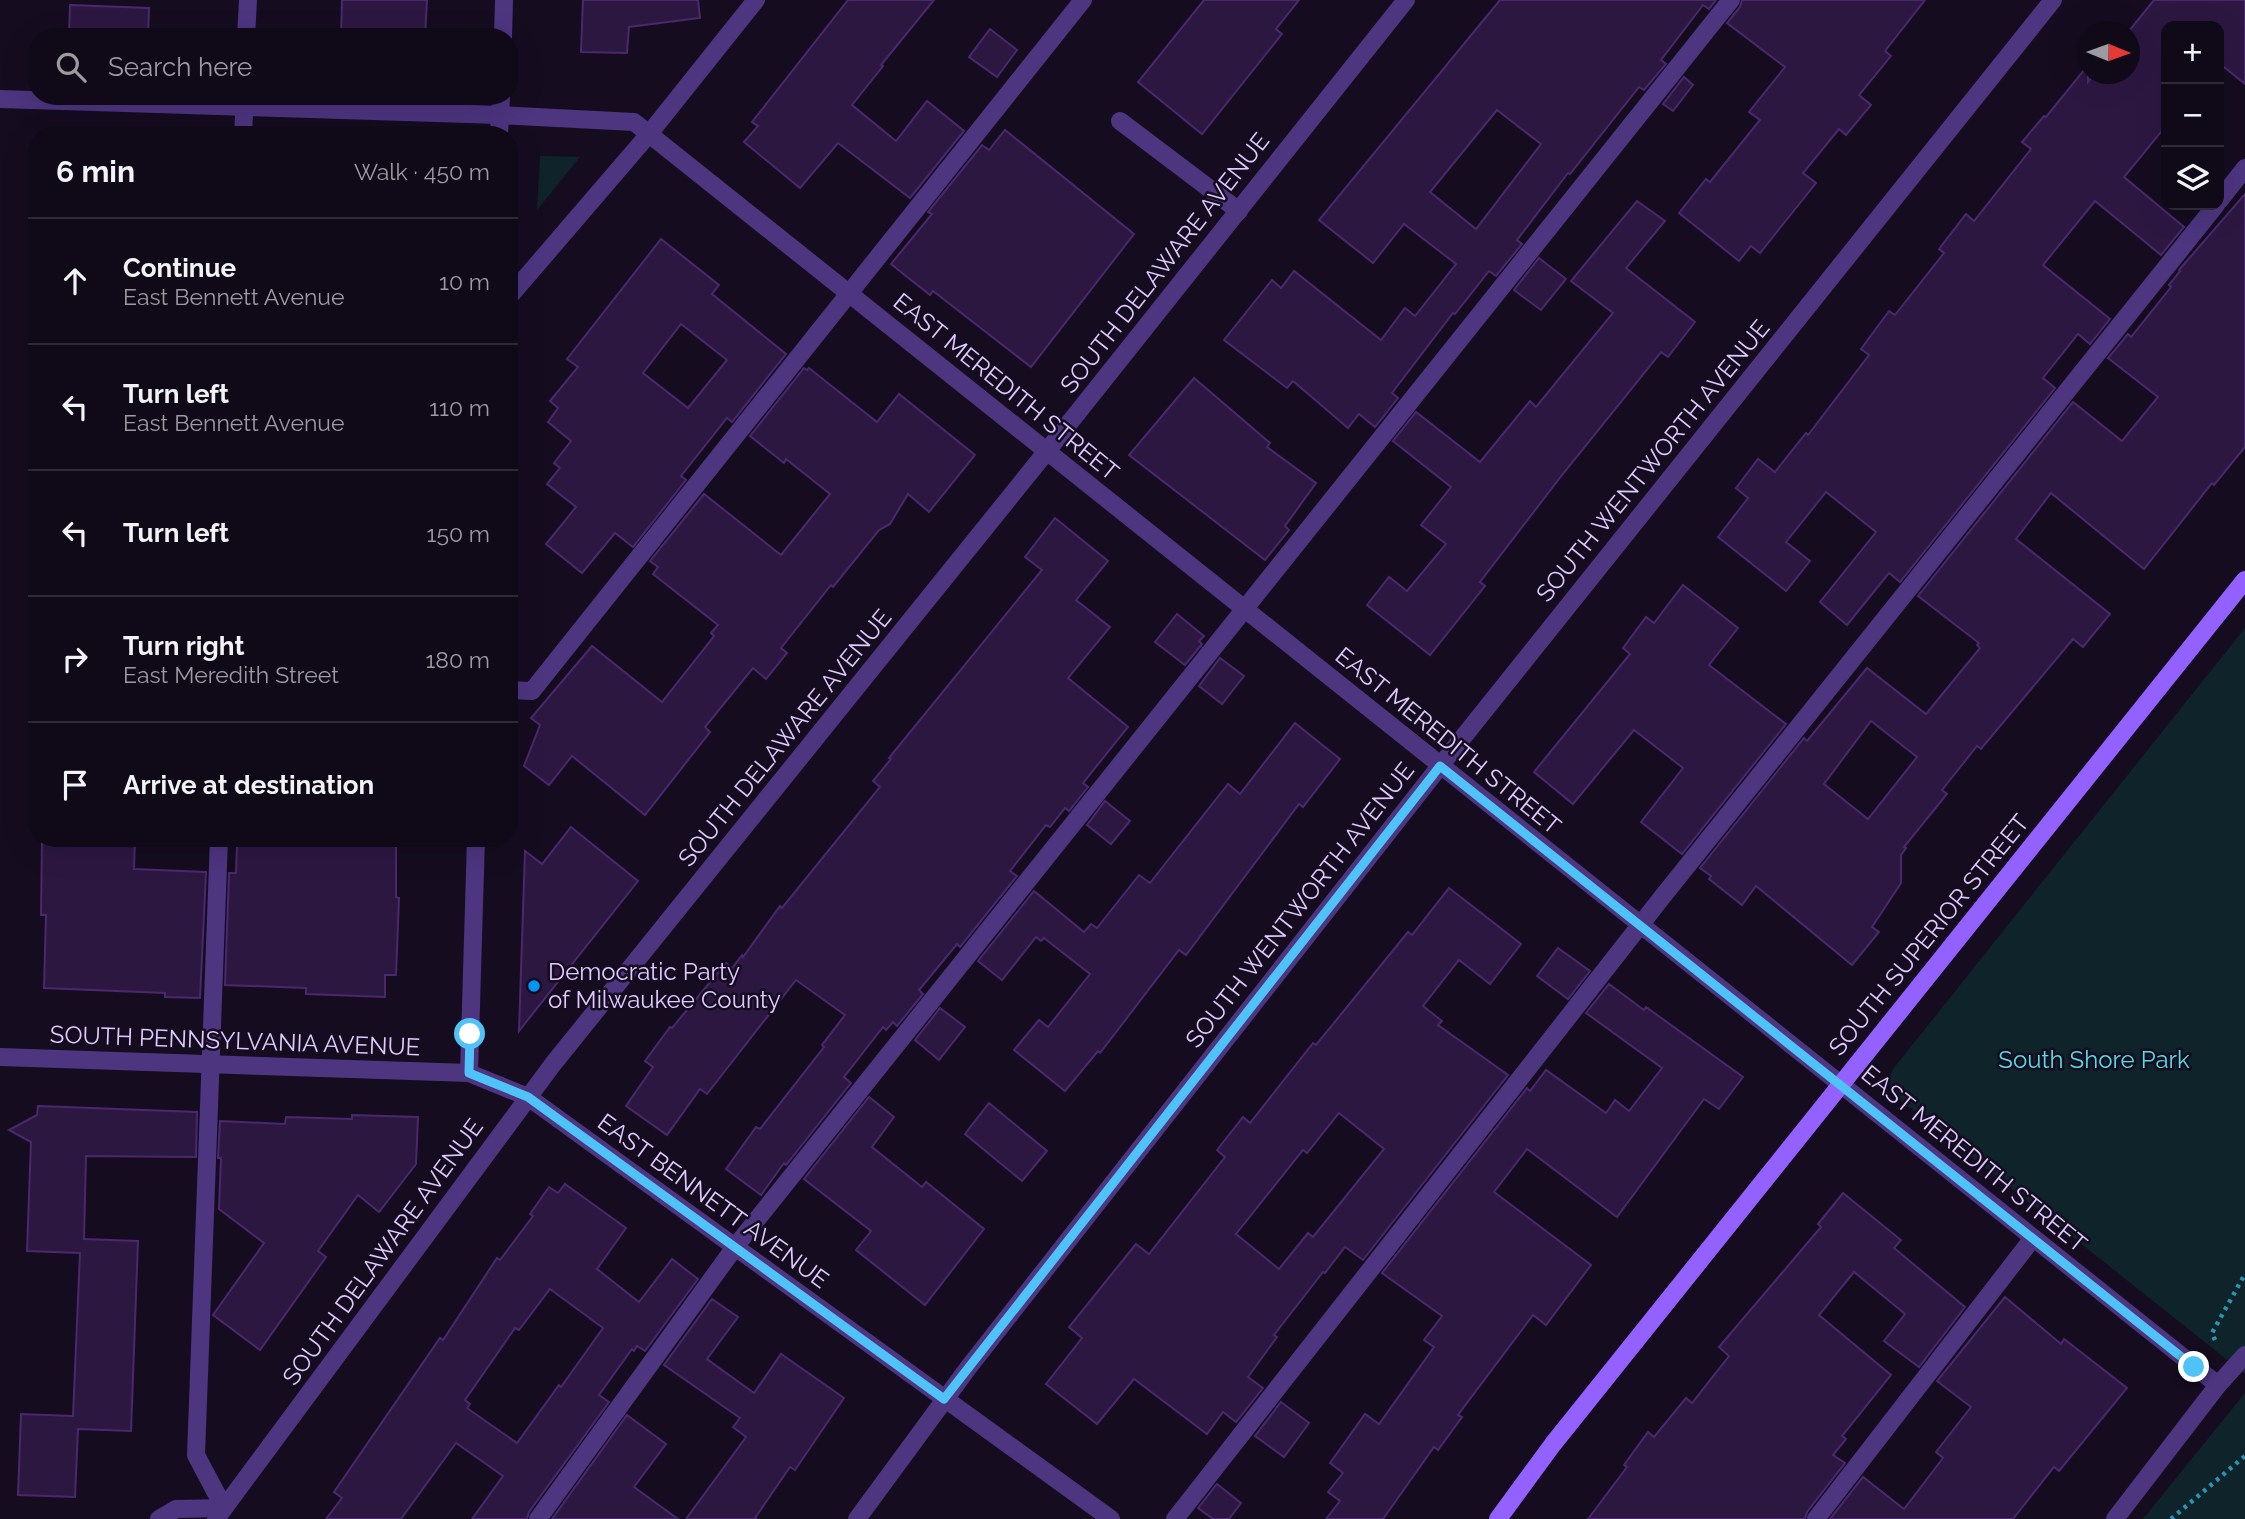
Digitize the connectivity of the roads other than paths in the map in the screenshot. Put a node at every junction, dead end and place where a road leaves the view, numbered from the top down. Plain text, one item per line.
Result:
1 (247, 0) edge
2 (504, 0) edge
3 (756, 0) edge
4 (1083, 0) edge
5 (1406, 0) edge
6 (1731, 0) edge
7 (2053, 0) edge
8 (246, 28) edge
9 (503, 28) edge
10 (0, 99) edge
11 (28, 99) edge
12 (244, 105) edge
13 (317, 105) edge
14 (501, 105) edge
15 (500, 115) junction
16 (1120, 121) dead end
17 (243, 126) edge
18 (499, 126) edge
19 (649, 134) junction
20 (2245, 168) edge
21 (2224, 194) edge
22 (2211, 210) edge
23 (1239, 211) junction
24 (518, 287) edge
25 (850, 294) junction
26 (1047, 451) junction
27 (2245, 580) edge
28 (1244, 608) junction
29 (518, 690) edge
30 (1440, 766) junction
31 (219, 847) edge
32 (476, 847) edge
33 (1640, 925) junction
34 (0, 1057) edge
35 (211, 1065) junction
36 (469, 1073) junction
37 (1841, 1084) junction
38 (528, 1097) junction
39 (2033, 1238) junction
40 (735, 1247) junction
41 (2245, 1355) edge
42 (2218, 1385) junction
43 (944, 1399) junction
44 (220, 1513) edge
45 (159, 1519) edge
46 (538, 1519) edge
47 (858, 1519) edge
48 (1111, 1519) edge
49 (1175, 1519) edge
50 (1498, 1519) edge
51 (1816, 1519) edge
52 (2115, 1519) edge

1 - 8 street
2 - 9 street
3 - 19 street
4 - 25 street
5 - 23 street, SOUTH DELAWARE AVENUE
6 - 28 street
7 - 30 street, SOUTH WENTWORTH AVENUE
10 - 11 street, EAST MEREDITH STREET
12 - 17 street
13 - 15 street, EAST MEREDITH STREET
14 - 15 street
15 - 18 street
15 - 19 street, EAST MEREDITH STREET
16 - 23 street
19 - 24 street
19 - 25 street, EAST MEREDITH STREET
20 - 21 street
22 - 33 street
23 - 26 street, SOUTH DELAWARE AVENUE
25 - 26 street, EAST MEREDITH STREET
25 - 29 street
26 - 28 street, EAST MEREDITH STREET
26 - 38 street, SOUTH DELAWARE AVENUE
27 - 37 street, SOUTH SUPERIOR STREET
28 - 30 street, EAST MEREDITH STREET
28 - 40 street
30 - 33 street, EAST MEREDITH STREET
30 - 43 street, SOUTH WENTWORTH AVENUE
31 - 35 street
32 - 36 street
33 - 37 street, EAST MEREDITH STREET
33 - 49 street
34 - 35 street, SOUTH PENNSYLVANIA AVENUE
35 - 36 street, SOUTH PENNSYLVANIA AVENUE
35 - 44 street
36 - 38 street, EAST BENNETT AVENUE
37 - 39 street, EAST MEREDITH STREET
37 - 50 street, SOUTH SUPERIOR STREET
38 - 40 street, EAST BENNETT AVENUE
38 - 44 street, SOUTH DELAWARE AVENUE
39 - 42 street, EAST MEREDITH STREET
39 - 51 street
40 - 43 street, EAST BENNETT AVENUE
40 - 46 street
41 - 42 street
42 - 52 street
43 - 47 street, SOUTH WENTWORTH AVENUE
43 - 48 street, EAST BENNETT AVENUE
44 - 45 street

